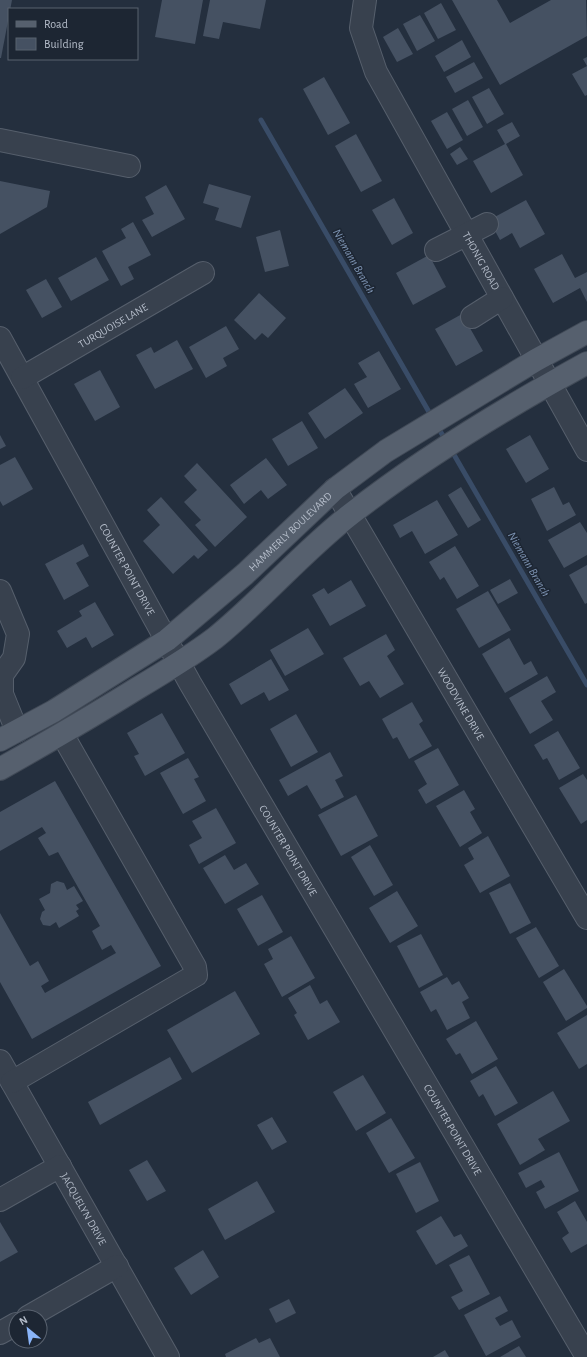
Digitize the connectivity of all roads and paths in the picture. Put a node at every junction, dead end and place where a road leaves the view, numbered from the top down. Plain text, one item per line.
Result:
1 (365, 0) edge
2 (0, 140) edge
3 (129, 166) dead end
4 (487, 224) dead end
5 (466, 235) junction
6 (436, 250) dead end
7 (203, 273) dead end
8 (502, 298) junction
9 (472, 317) dead end
10 (587, 332) edge
11 (0, 338) edge
12 (536, 360) junction
13 (587, 363) edge
14 (22, 378) junction
15 (549, 384) junction
16 (587, 450) edge
17 (335, 489) junction
18 (350, 514) junction
19 (2, 599) edge
20 (167, 640) junction
21 (179, 663) junction
22 (62, 734) junction
23 (9, 736) edge
24 (0, 769) edge
25 (587, 918) edge
26 (5, 1073) edge
27 (60, 1166) junction
28 (0, 1200) edge
29 (117, 1266) junction
30 (42, 1309) edge
31 (168, 1357) edge
32 (587, 1357) edge

1 - 5 street, THONIG ROAD
2 - 3 street
4 - 5 street
5 - 6 street
5 - 8 street, THONIG ROAD
7 - 14 street, TURQUOISE LANE
8 - 9 street
8 - 12 street, THONIG ROAD
10 - 12 main road, HAMMERLY BOULEVARD
11 - 14 street, COUNTER POINT DRIVE
12 - 15 street, THONIG ROAD
12 - 17 main road, HAMMERLY BOULEVARD
13 - 15 main road
14 - 20 street, COUNTER POINT DRIVE
15 - 16 street, THONIG ROAD
15 - 18 main road
17 - 18 street, WOODVINE DRIVE
17 - 20 main road, HAMMERLY BOULEVARD
18 - 21 main road
18 - 25 street, WOODVINE DRIVE
19 - 23 street
20 - 21 street, COUNTER POINT DRIVE
20 - 23 main road, HAMMERLY BOULEVARD
21 - 22 main road
21 - 32 street, COUNTER POINT DRIVE
22 - 24 main road
22 - 26 street
26 - 27 street, JACQUELYN DRIVE
27 - 28 street
27 - 29 street, JACQUELYN DRIVE
29 - 30 street
29 - 31 street, JACQUELYN DRIVE

